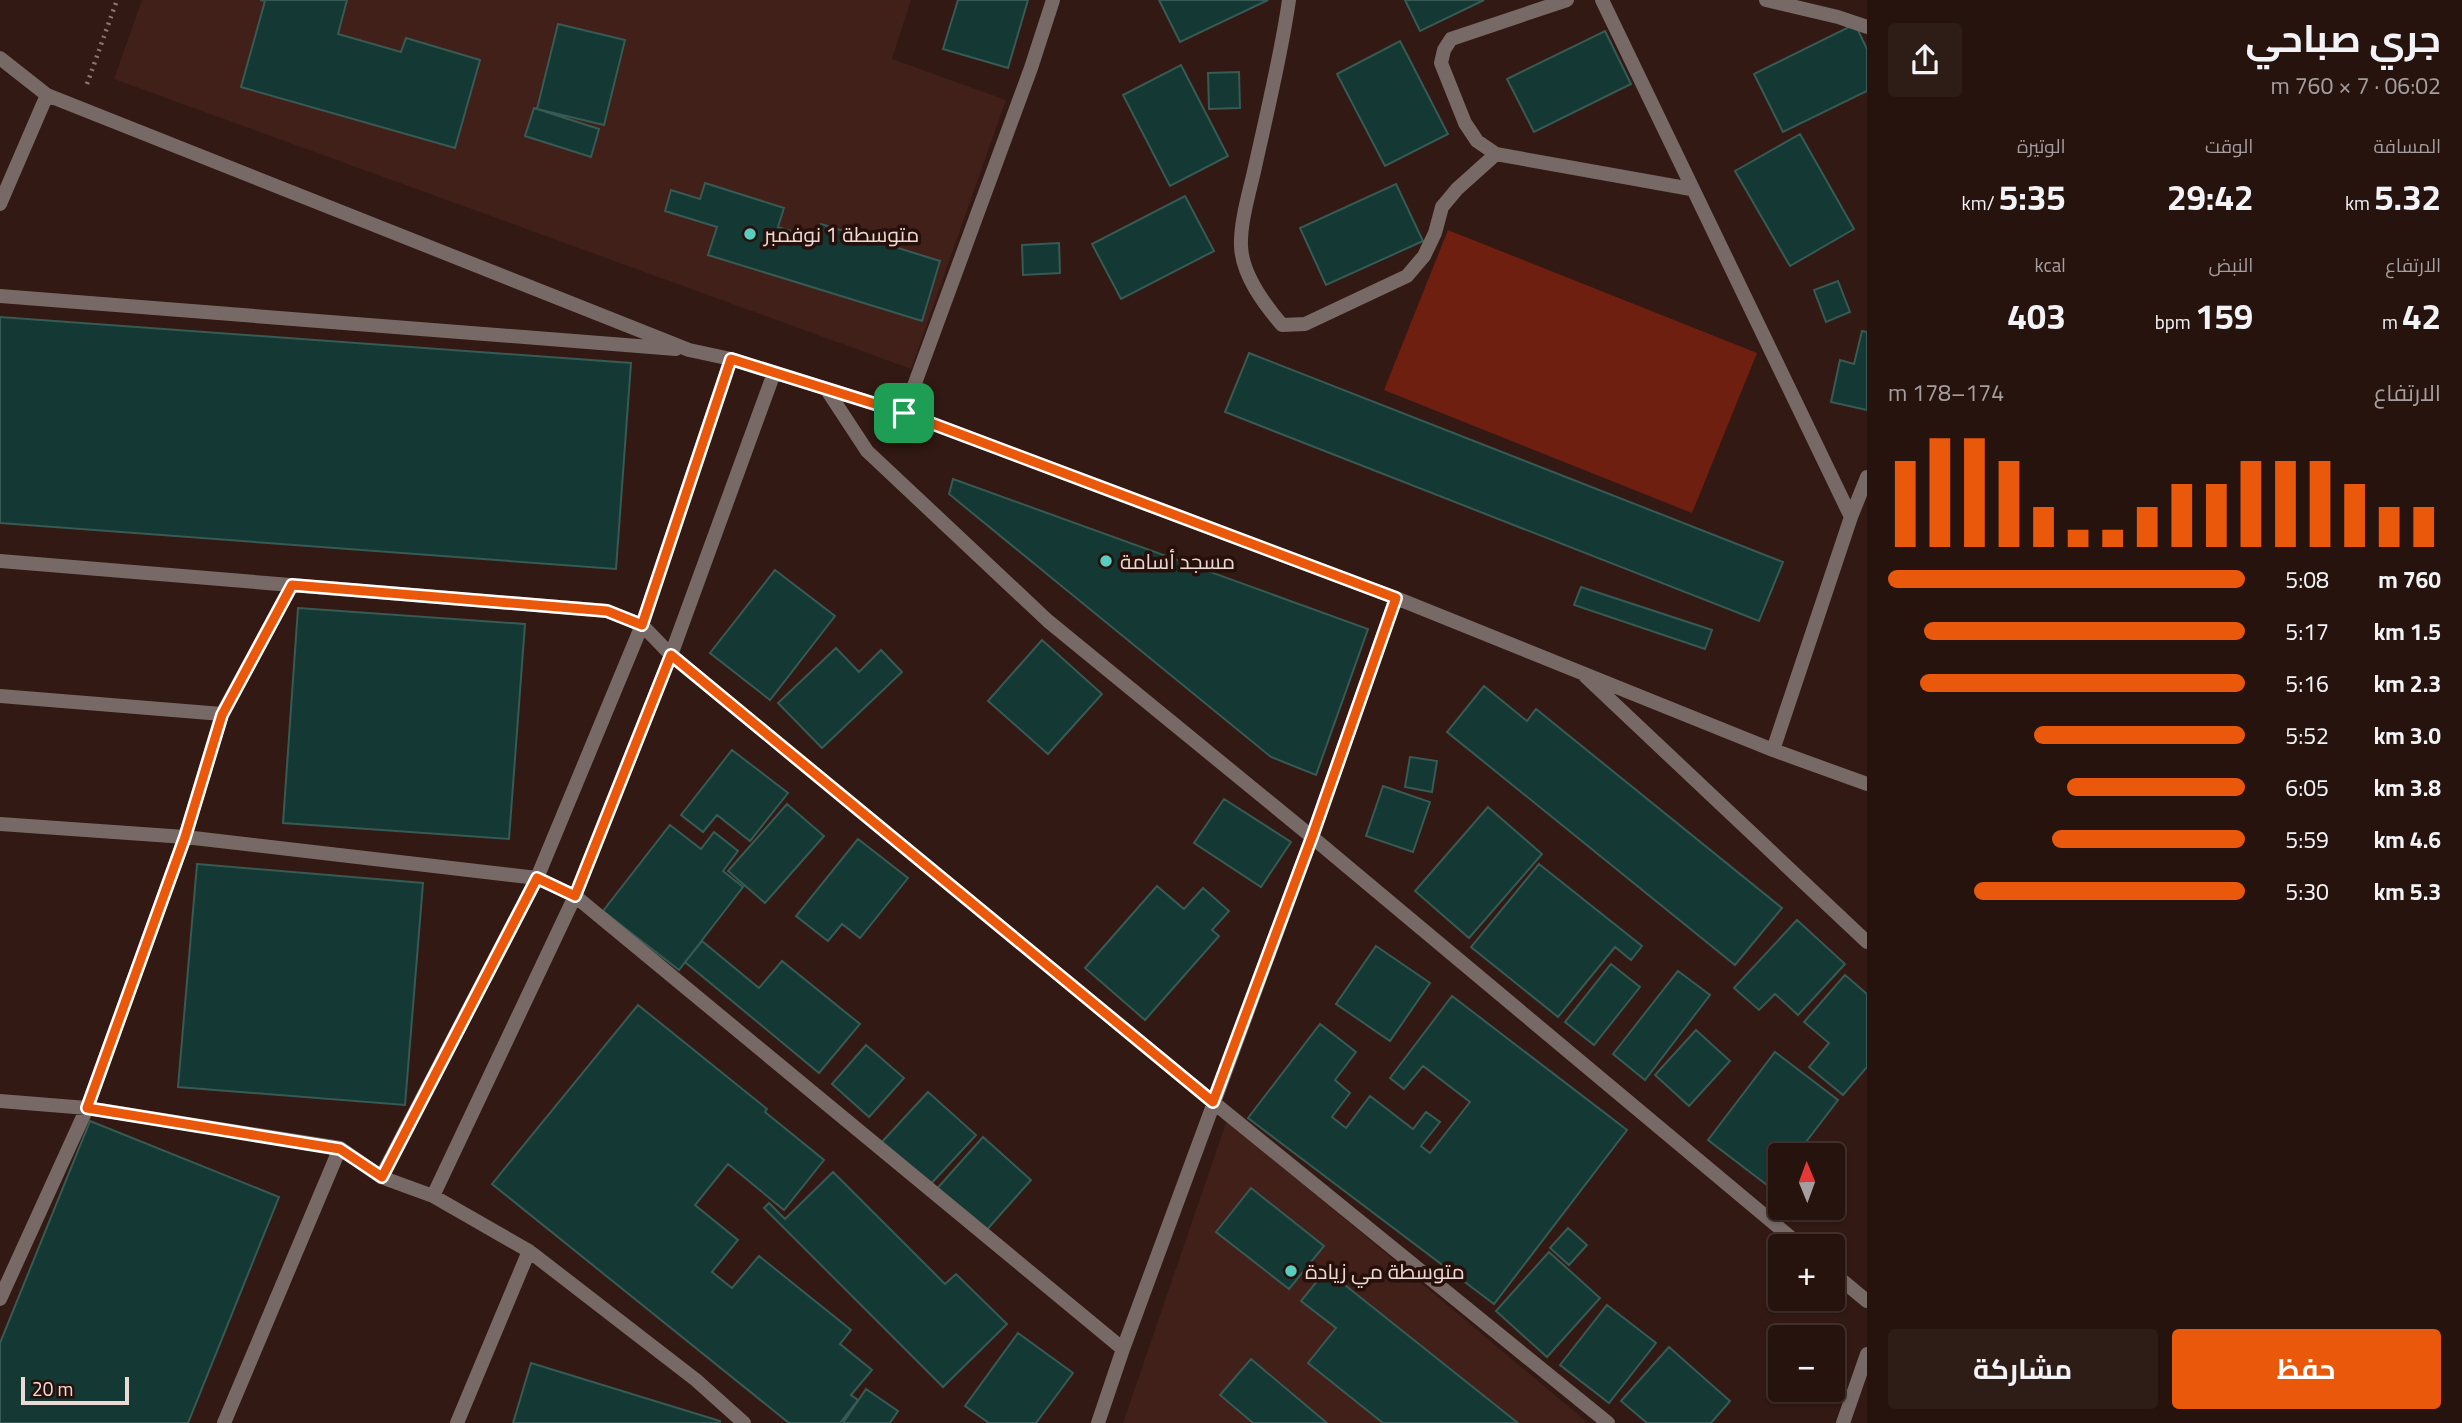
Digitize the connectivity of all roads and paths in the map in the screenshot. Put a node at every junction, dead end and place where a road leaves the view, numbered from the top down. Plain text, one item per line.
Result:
1 (117, 0) edge
2 (1053, 0) edge
3 (1289, 0) edge
4 (1567, 0) edge
5 (1602, 0) edge
6 (1766, 0) edge
7 (1867, 27) edge
8 (0, 58) edge
9 (47, 95) junction
10 (79, 107) junction
11 (1496, 155) junction
12 (1691, 189) junction
13 (0, 204) edge
14 (0, 296) edge
15 (689, 350) junction
16 (731, 359) junction
17 (774, 373) junction
18 (827, 390) junction
19 (904, 413) junction
20 (1867, 477) edge
21 (1851, 517) junction
22 (0, 561) edge
23 (292, 585) junction
24 (1396, 598) junction
25 (642, 625) junction
26 (671, 655) junction
27 (1579, 670) junction
28 (0, 696) edge
29 (222, 715) junction
30 (1773, 750) junction
31 (1867, 784) edge
32 (0, 824) edge
33 (185, 837) junction
34 (1312, 837) junction
35 (537, 878) junction
36 (575, 896) junction
37 (1867, 942) edge
38 (0, 1101) edge
39 (1213, 1102) junction
40 (87, 1108) junction
41 (340, 1149) junction
42 (382, 1177) junction
43 (433, 1196) junction
44 (1787, 1234) edge
45 (529, 1251) junction
46 (1845, 1283) edge
47 (0, 1299) edge
48 (1867, 1301) edge
49 (1123, 1349) junction
50 (1867, 1354) edge
51 (224, 1423) edge
52 (457, 1423) edge
53 (744, 1423) edge
54 (1098, 1423) edge
55 (1608, 1423) edge
56 (1843, 1423) edge

1 - 10 path
2 - 19 street
3 - 11 street
4 - 11 street
5 - 12 street
6 - 7 street
8 - 9 street
9 - 10 street
9 - 13 street
10 - 15 street
11 - 12 street
12 - 21 street
14 - 15 street
15 - 16 street
16 - 17 street
16 - 25 street
17 - 18 street
17 - 26 street
18 - 19 street
18 - 34 street
19 - 24 street
20 - 21 street
21 - 30 street
22 - 23 street
23 - 25 street
23 - 29 street
24 - 27 street
24 - 34 street
25 - 26 street
25 - 35 street
26 - 36 street
26 - 39 street
27 - 30 street
27 - 37 street
28 - 29 street
29 - 33 street
30 - 31 street
32 - 33 street
33 - 35 street
33 - 40 street
34 - 39 street
34 - 44 street
35 - 36 street
35 - 42 street
36 - 43 street
36 - 49 street
38 - 40 street
39 - 49 street
39 - 55 street
40 - 41 street
40 - 47 street
41 - 42 street
41 - 51 street
42 - 43 street
43 - 45 street
45 - 52 street
45 - 53 street
46 - 48 street
49 - 54 street
50 - 56 street

